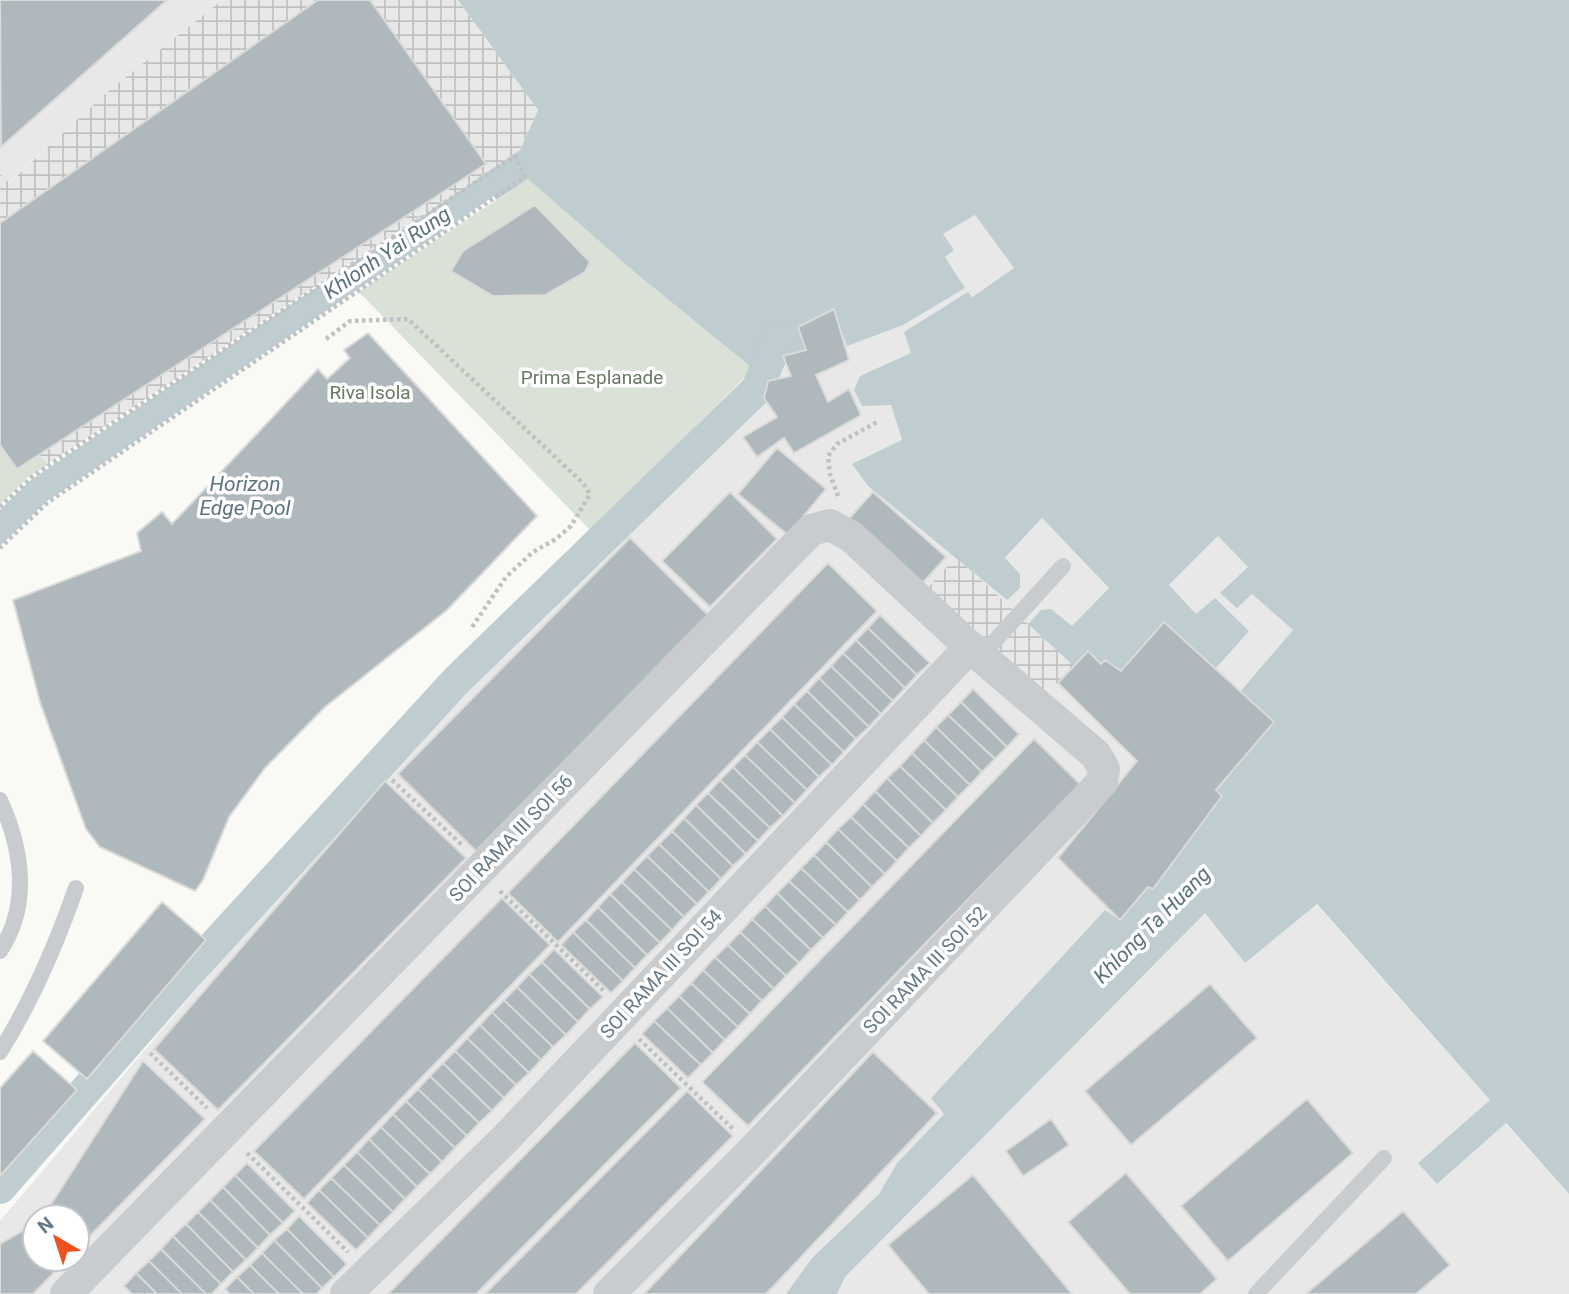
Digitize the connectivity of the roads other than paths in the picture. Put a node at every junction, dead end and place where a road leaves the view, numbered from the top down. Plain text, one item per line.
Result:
1 (1063, 566) dead end
2 (976, 652) junction
3 (0, 800) edge
4 (76, 888) dead end
5 (0, 951) edge
6 (0, 1052) edge
7 (1384, 1158) dead end
8 (66, 1294) edge
9 (346, 1294) edge
10 (609, 1294) edge
11 (1256, 1294) edge

1 - 2 lane
2 - 8 street, SOI RAMA III SOI 56
2 - 9 street, SOI RAMA III SOI 54
2 - 10 street, SOI RAMA III SOI 52
3 - 5 lane
4 - 6 lane
7 - 11 lane

